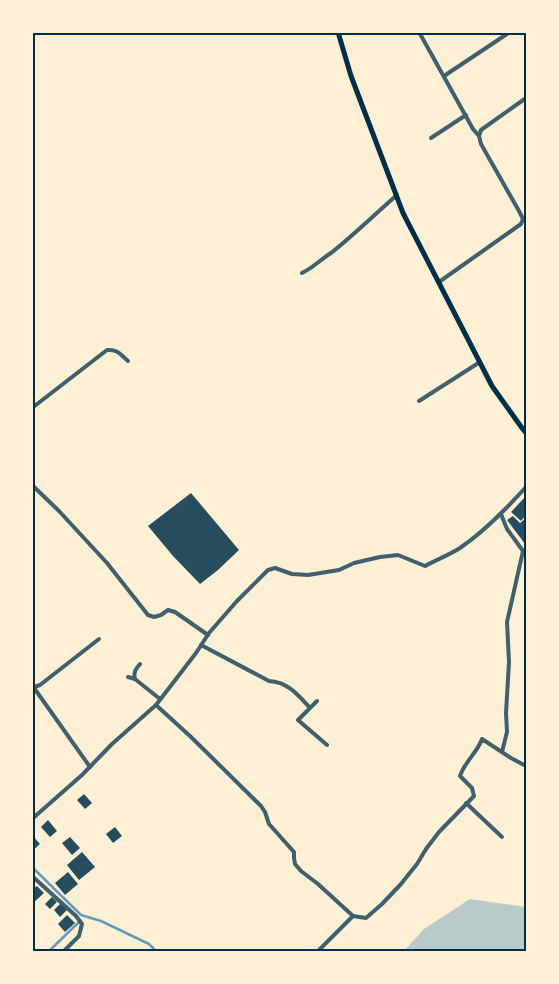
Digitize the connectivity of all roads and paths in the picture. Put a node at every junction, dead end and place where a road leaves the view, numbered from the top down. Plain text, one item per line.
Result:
1 (338, 32) edge
2 (419, 32) edge
3 (510, 32) edge
4 (444, 76) junction
5 (526, 98) edge
6 (466, 115) junction
7 (479, 136) junction
8 (431, 138) dead end
9 (397, 195) junction
10 (526, 220) edge
11 (521, 224) junction
12 (302, 274) dead end
13 (439, 282) junction
14 (128, 361) dead end
15 (480, 362) junction
16 (419, 401) dead end
17 (32, 408) edge
18 (526, 433) edge
19 (32, 485) edge
20 (526, 487) edge
21 (501, 514) junction
22 (208, 635) junction
23 (99, 639) dead end
24 (201, 645) junction
25 (140, 664) dead end
26 (128, 677) dead end
27 (135, 679) junction
28 (33, 686) edge
29 (160, 700) junction
30 (156, 705) junction
31 (327, 745) dead end
32 (502, 752) junction
33 (526, 766) edge
34 (90, 767) junction
35 (466, 802) junction
36 (32, 819) edge
37 (502, 837) dead end
38 (32, 876) edge
39 (353, 916) junction
40 (63, 952) edge
41 (317, 952) edge

1 - 9 main road
2 - 4 street
3 - 4 street
4 - 6 street
5 - 7 street
6 - 7 street
6 - 8 street
7 - 11 street
9 - 12 street
9 - 13 main road
10 - 11 street
11 - 13 street
13 - 15 main road
14 - 17 street
15 - 16 street
15 - 18 main road
19 - 22 street
20 - 21 street
21 - 22 street
21 - 32 street
22 - 24 street
23 - 28 street
24 - 29 street
24 - 31 street
25 - 27 street
26 - 27 street
27 - 29 street
28 - 34 street
29 - 30 street
30 - 34 street
30 - 39 street
32 - 33 street
32 - 35 street
34 - 36 street
35 - 37 street
35 - 39 street
38 - 40 street
39 - 41 street

